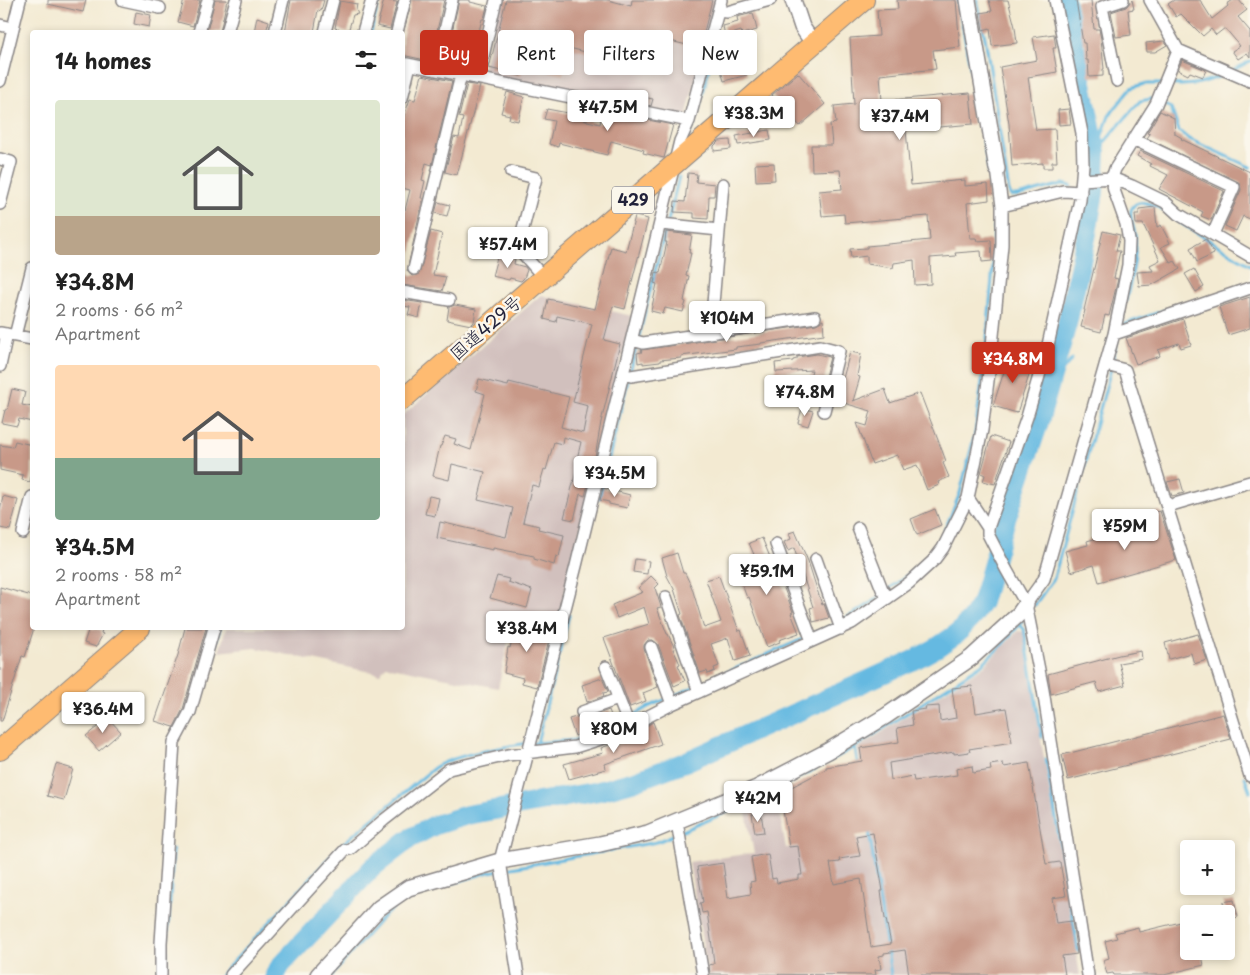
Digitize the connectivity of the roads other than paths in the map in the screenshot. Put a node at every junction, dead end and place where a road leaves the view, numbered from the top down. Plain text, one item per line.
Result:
1 (20, 0) edge
2 (123, 0) edge
3 (208, 0) edge
4 (236, 0) edge
5 (283, 0) edge
6 (333, 0) edge
7 (369, 0) edge
8 (405, 0) edge
9 (452, 0) edge
10 (496, 0) edge
11 (770, 0) edge
12 (793, 0) edge
13 (864, 0) edge
14 (968, 0) edge
15 (1055, 0) edge
16 (1123, 0) edge
17 (1150, 0) edge
18 (160, 8) dead end
19 (847, 8) edge
20 (721, 9) edge
21 (0, 25) edge
22 (13, 28) junction
23 (200, 30) edge
24 (228, 30) edge
25 (276, 30) edge
26 (325, 30) edge
27 (363, 30) edge
28 (398, 30) edge
29 (445, 30) edge
30 (813, 43) junction
31 (1178, 50) junction
32 (406, 64) edge
33 (420, 67) edge
34 (461, 75) joint
35 (1244, 76) edge
36 (478, 78) junction
37 (0, 81) edge
38 (1117, 81) dead end
39 (689, 121) junction
40 (1133, 139) junction
41 (0, 159) edge
42 (676, 162) junction
43 (997, 169) joint
44 (512, 172) dead end
45 (1109, 178) junction
46 (723, 184) dead end
47 (1082, 185) junction
48 (0, 204) edge
49 (1002, 206) junction
50 (665, 224) junction
51 (719, 230) junction
52 (1213, 234) junction
53 (1250, 256) edge
54 (414, 269) dead end
55 (30, 273) edge
56 (544, 278) junction
57 (1250, 288) edge
58 (405, 293) edge
59 (449, 300) dead end
60 (713, 304) dead end
61 (815, 317) dead end
62 (1118, 332) junction
63 (7, 334) edge
64 (30, 339) edge
65 (635, 341) junction
66 (0, 366) edge
67 (1109, 366) junction
68 (627, 375) junction
69 (405, 397) edge
70 (824, 411) dead end
71 (1250, 482) edge
72 (968, 498) junction
73 (30, 506) edge
74 (1168, 506) junction
75 (858, 528) dead end
76 (988, 531) junction
77 (23, 533) dead end
78 (776, 544) dead end
79 (816, 559) dead end
80 (885, 594) junction
81 (666, 597) dead end
82 (1026, 604) junction
83 (839, 624) junction
84 (138, 630) edge
85 (213, 630) edge
86 (810, 637) junction
87 (652, 646) dead end
88 (606, 667) dead end
89 (697, 687) junction
90 (618, 699) junction
91 (670, 700) junction
92 (582, 712) dead end
93 (628, 721) junction
94 (530, 746) junction
95 (0, 750) edge
96 (1250, 776) edge
97 (678, 828) junction
98 (501, 867) junction
99 (320, 974) edge
100 (161, 975) edge
101 (230, 975) edge
102 (518, 975) edge
103 (703, 975) edge
104 (1088, 975) edge

1 - 22 street
2 - 18 street
3 - 23 street
4 - 24 street
5 - 25 street
6 - 26 street
7 - 27 street
8 - 28 street
9 - 29 street
10 - 36 street
11 - 20 street
12 - 30 street
13 - 19 highway, 国道429号 / 429
14 - 43 street
15 - 47 street
16 - 38 street
17 - 31 street
19 - 30 highway, 国道429号 / 429
20 - 39 street
21 - 22 street
22 - 37 street
30 - 42 highway, 国道429号 / 429
31 - 35 street
31 - 40 street
32 - 33 street
34 - 36 street
34 - 54 street
36 - 39 street
39 - 42 street
40 - 45 street
40 - 52 street
41 - 48 street
42 - 50 street
42 - 56 highway, 国道429号 / 429
43 - 49 street
44 - 56 street
45 - 47 street
45 - 52 street
45 - 62 street
46 - 51 street
47 - 49 street
47 - 76 street
49 - 72 street
50 - 51 street
50 - 65 street
51 - 60 street
52 - 53 street
55 - 63 street
56 - 69 highway, 国道429号 / 429
57 - 62 street
58 - 59 street
61 - 65 street
62 - 67 street
63 - 64 street
63 - 66 street
65 - 68 street
67 - 74 street
67 - 82 street
68 - 70 street
68 - 94 street
71 - 74 street
72 - 76 street
72 - 80 street
73 - 77 street
74 - 96 street
75 - 80 street
76 - 82 street
78 - 86 street
79 - 83 street
80 - 83 street
81 - 89 street
82 - 97 street
82 - 104 street
83 - 86 street
84 - 95 highway
85 - 100 street
86 - 89 street
87 - 91 street
88 - 90 street
89 - 91 street
90 - 92 street
90 - 93 street
91 - 93 street
93 - 94 street
94 - 98 street
94 - 101 street
97 - 98 street
97 - 103 street
98 - 99 street
98 - 102 street

